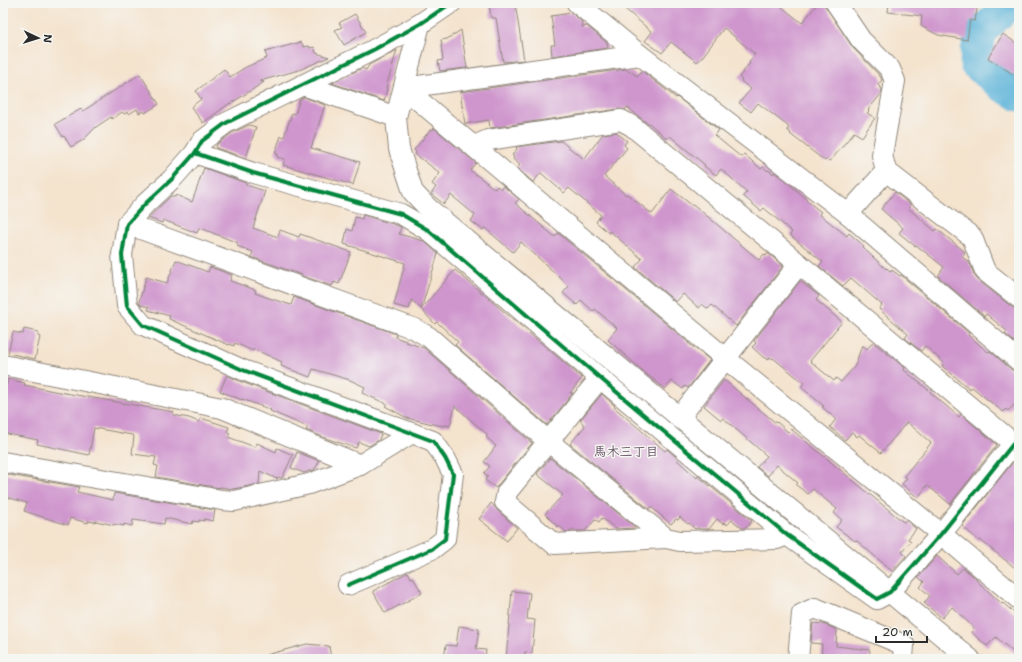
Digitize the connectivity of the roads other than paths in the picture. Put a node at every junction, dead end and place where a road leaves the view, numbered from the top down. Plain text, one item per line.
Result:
1 (451, 3) edge
2 (577, 3) edge
3 (836, 3) edge
4 (420, 24) junction
5 (640, 56) junction
6 (303, 85) junction
7 (404, 88) junction
8 (396, 117) junction
9 (474, 146) junction
10 (195, 153) junction
11 (886, 171) junction
12 (413, 192) junction
13 (401, 214) junction
14 (848, 214) junction
15 (127, 224) junction
16 (799, 264) junction
17 (1019, 298) edge
18 (726, 358) junction
19 (1019, 362) edge
20 (3, 365) edge
21 (600, 378) junction
22 (679, 418) junction
23 (412, 433) junction
24 (548, 441) junction
25 (1016, 446) edge
26 (3, 462) edge
27 (360, 466) junction
28 (941, 534) junction
29 (787, 535) junction
30 (666, 538) junction
31 (348, 585) dead end
32 (890, 592) junction
33 (1019, 599) edge
34 (798, 659) edge
35 (903, 659) edge
36 (970, 659) edge

1 - 4 street
2 - 5 street
3 - 11 street
4 - 6 street
4 - 7 street
5 - 7 street
5 - 14 street
6 - 8 street
6 - 10 street
7 - 8 street
7 - 9 street
8 - 12 street
9 - 16 street
9 - 18 street
10 - 13 street
10 - 15 street
11 - 14 street
11 - 17 street
12 - 13 street
12 - 22 street
13 - 21 street
14 - 19 street
15 - 23 street
15 - 24 street
16 - 18 street
16 - 25 street
18 - 22 street
18 - 28 street
20 - 27 street
21 - 24 street
21 - 29 street
22 - 32 street
23 - 27 street
23 - 31 street
24 - 30 street
24 - 30 street
25 - 28 street
26 - 27 street
28 - 32 street
28 - 33 street
29 - 30 street
29 - 32 street
32 - 36 street
34 - 35 street

